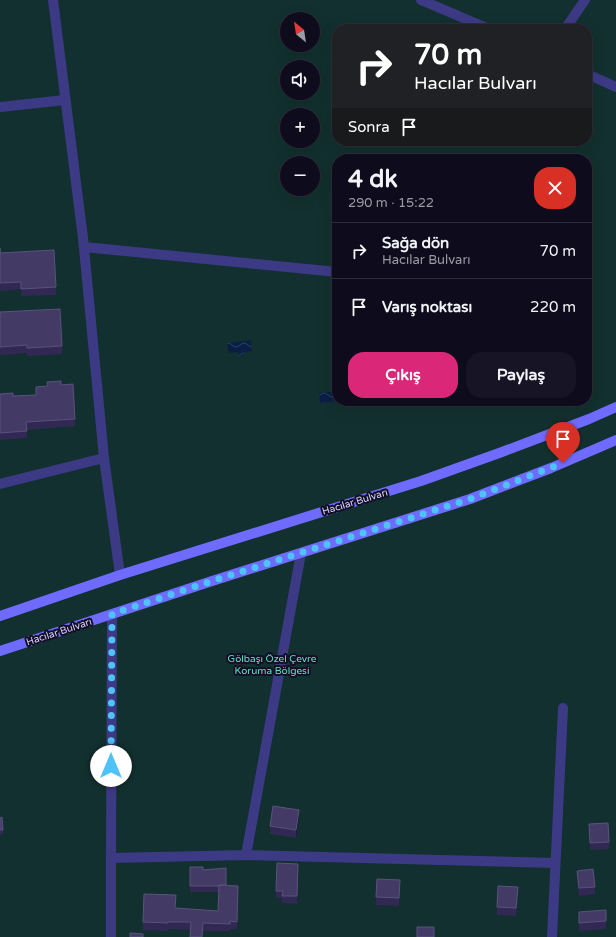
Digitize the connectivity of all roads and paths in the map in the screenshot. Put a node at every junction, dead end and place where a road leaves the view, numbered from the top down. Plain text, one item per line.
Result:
1 (53, 0) edge
2 (421, 0) edge
3 (584, 0) edge
4 (477, 24) edge
5 (568, 24) edge
6 (592, 76) edge
7 (616, 87) edge
8 (65, 100) junction
9 (0, 106) edge
10 (84, 247) junction
11 (332, 272) edge
12 (616, 407) edge
13 (616, 440) edge
14 (104, 458) junction
15 (0, 484) edge
16 (301, 553) junction
17 (120, 575) junction
18 (112, 614) junction
19 (0, 616) edge
20 (0, 651) edge
21 (563, 708) dead end
22 (246, 855) junction
23 (111, 858) junction
24 (556, 864) junction
25 (111, 937) edge
26 (552, 937) edge

1 - 8 street
2 - 4 street
3 - 5 street
6 - 7 street
8 - 9 street
8 - 10 street
10 - 11 street
10 - 14 street
12 - 17 main road, Hacılar Bulvarı
13 - 16 main road, Hacılar Bulvarı
14 - 15 street
14 - 17 street
16 - 18 main road, Hacılar Bulvarı
16 - 22 street
17 - 19 main road, Hacılar Bulvarı
18 - 20 main road, Hacılar Bulvarı
18 - 23 street
21 - 24 street
22 - 23 street
22 - 24 street
23 - 25 street
24 - 26 street

